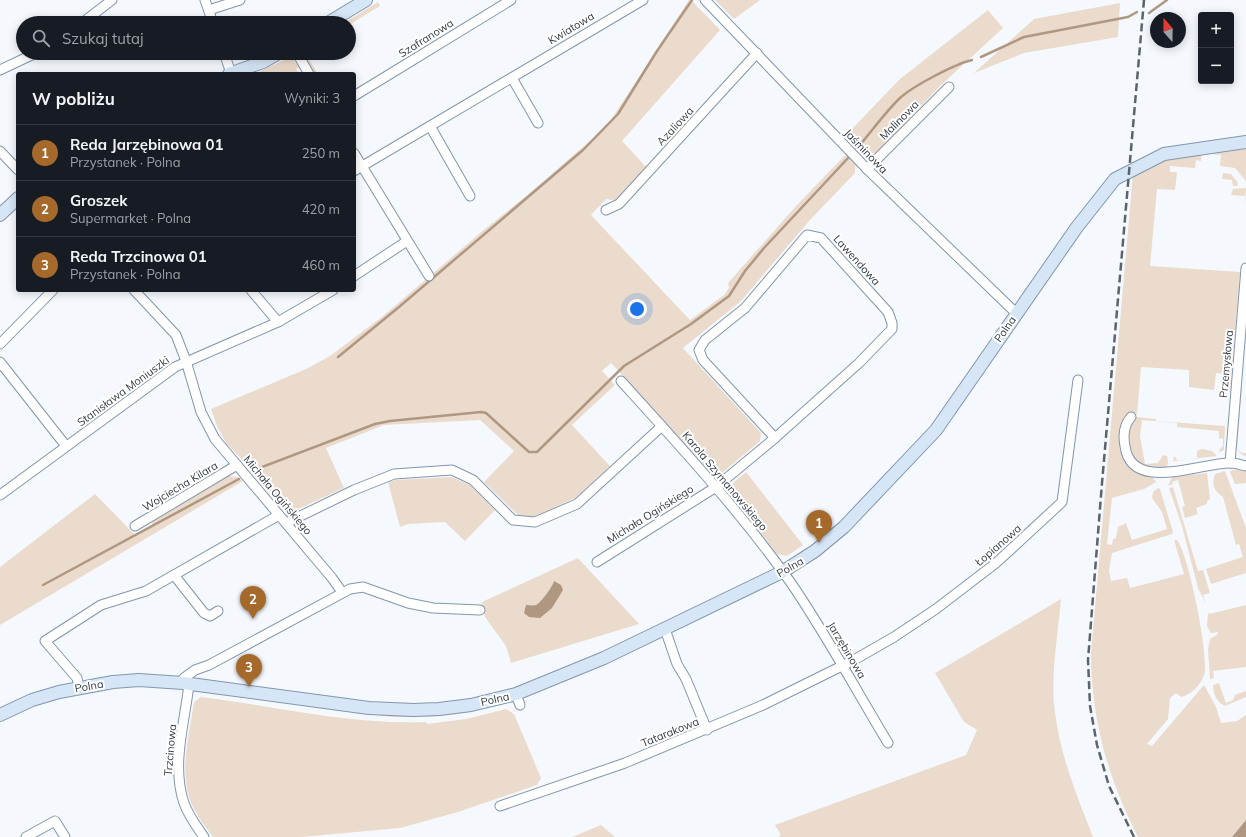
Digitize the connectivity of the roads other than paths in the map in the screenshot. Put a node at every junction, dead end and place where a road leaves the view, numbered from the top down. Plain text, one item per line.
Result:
1 (112, 0) edge
2 (205, 0) edge
3 (240, 0) edge
4 (366, 0) edge
5 (511, 0) edge
6 (643, 0) edge
7 (705, 0) edge
8 (209, 10) junction
9 (91, 16) edge
10 (211, 16) edge
11 (340, 16) edge
12 (757, 54) junction
13 (21, 60) edge
14 (226, 60) edge
15 (267, 60) edge
16 (301, 60) edge
17 (0, 70) edge
18 (229, 72) edge
19 (236, 72) edge
20 (308, 72) edge
21 (512, 78) junction
22 (949, 87) dead end
23 (356, 95) edge
24 (538, 123) dead end
25 (430, 126) junction
26 (1246, 142) edge
27 (0, 151) edge
28 (16, 168) edge
29 (358, 169) edge
30 (867, 170) junction
31 (470, 196) dead end
32 (14, 200) edge
33 (606, 210) dead end
34 (0, 215) edge
35 (407, 241) junction
36 (1246, 268) edge
37 (356, 275) edge
38 (429, 276) dead end
39 (51, 292) edge
40 (136, 292) edge
41 (253, 292) edge
42 (330, 292) edge
43 (1016, 313) junction
44 (278, 322) junction
45 (1243, 342) edge
46 (0, 344) edge
47 (0, 362) edge
48 (186, 362) junction
49 (1078, 380) dead end
50 (621, 381) dead end
51 (1131, 417) dead end
52 (662, 426) junction
53 (775, 438) junction
54 (66, 446) junction
55 (1230, 463) junction
56 (237, 465) junction
57 (1246, 466) edge
58 (716, 487) junction
59 (0, 495) edge
60 (279, 515) junction
61 (286, 523) junction
62 (135, 526) dead end
63 (597, 562) dead end
64 (782, 572) junction
65 (174, 575) junction
66 (342, 592) junction
67 (480, 610) dead end
68 (218, 611) dead end
69 (665, 629) junction
70 (209, 665) junction
71 (842, 666) junction
72 (190, 684) junction
73 (79, 688) junction
74 (0, 715) edge
75 (707, 730) junction
76 (888, 743) dead end
77 (500, 806) dead end
78 (26, 837) edge
79 (65, 837) edge
80 (204, 837) edge

1 - 9 street
2 - 8 street
3 - 8 street
4 - 11 street
5 - 23 street, Szafranowa
6 - 21 street, Kwiatowa
7 - 12 street, Jaśminowa
8 - 10 street
12 - 30 street, Jaśminowa
12 - 33 street, Azaliowa
13 - 17 street
14 - 18 street
15 - 19 street
16 - 20 street
21 - 24 street
21 - 25 street, Kwiatowa
22 - 30 street, Malinowa
25 - 29 street, Kwiatowa
25 - 31 street
26 - 43 street, Polna
27 - 28 street
29 - 35 street
30 - 43 street, Jaśminowa
32 - 34 street
35 - 37 street
35 - 38 street
36 - 45 street, Przemysłowa
39 - 46 street
40 - 48 street, Michała Ogińskiego
41 - 44 street
42 - 44 street, Stanisława Moniuszki
43 - 64 street, Polna
44 - 48 street, Stanisława Moniuszki
45 - 55 street, Przemysłowa
47 - 54 street
48 - 54 street, Stanisława Moniuszki
48 - 56 street, Michała Ogińskiego
49 - 71 street, Łopianowa
50 - 52 street, Karola Szymanowskiego
51 - 55 street
52 - 58 street, Karola Szymanowskiego
52 - 61 street
53 - 53 street, Lawendowa
53 - 58 street, Lawendowa
54 - 59 street, Stanisława Moniuszki
55 - 57 street
56 - 60 street, Michała Ogińskiego
56 - 62 street, Wojciecha Kilara
58 - 63 street, Michała Ogińskiego
58 - 64 street, Karola Szymanowskiego
60 - 61 street, Michała Ogińskiego
60 - 65 street
61 - 66 street, Michała Ogińskiego
64 - 69 street, Polna
64 - 71 street, Jarzębinowa
65 - 68 street
65 - 73 street
66 - 67 street
66 - 70 street
69 - 72 street, Polna
69 - 75 street
70 - 72 street
70 - 72 street
71 - 75 street, Tatarakowa
71 - 76 street, Jarzębinowa
72 - 73 street, Polna
72 - 80 street, Trzcinowa
73 - 74 street, Polna
75 - 77 street, Tatarakowa
78 - 79 street

